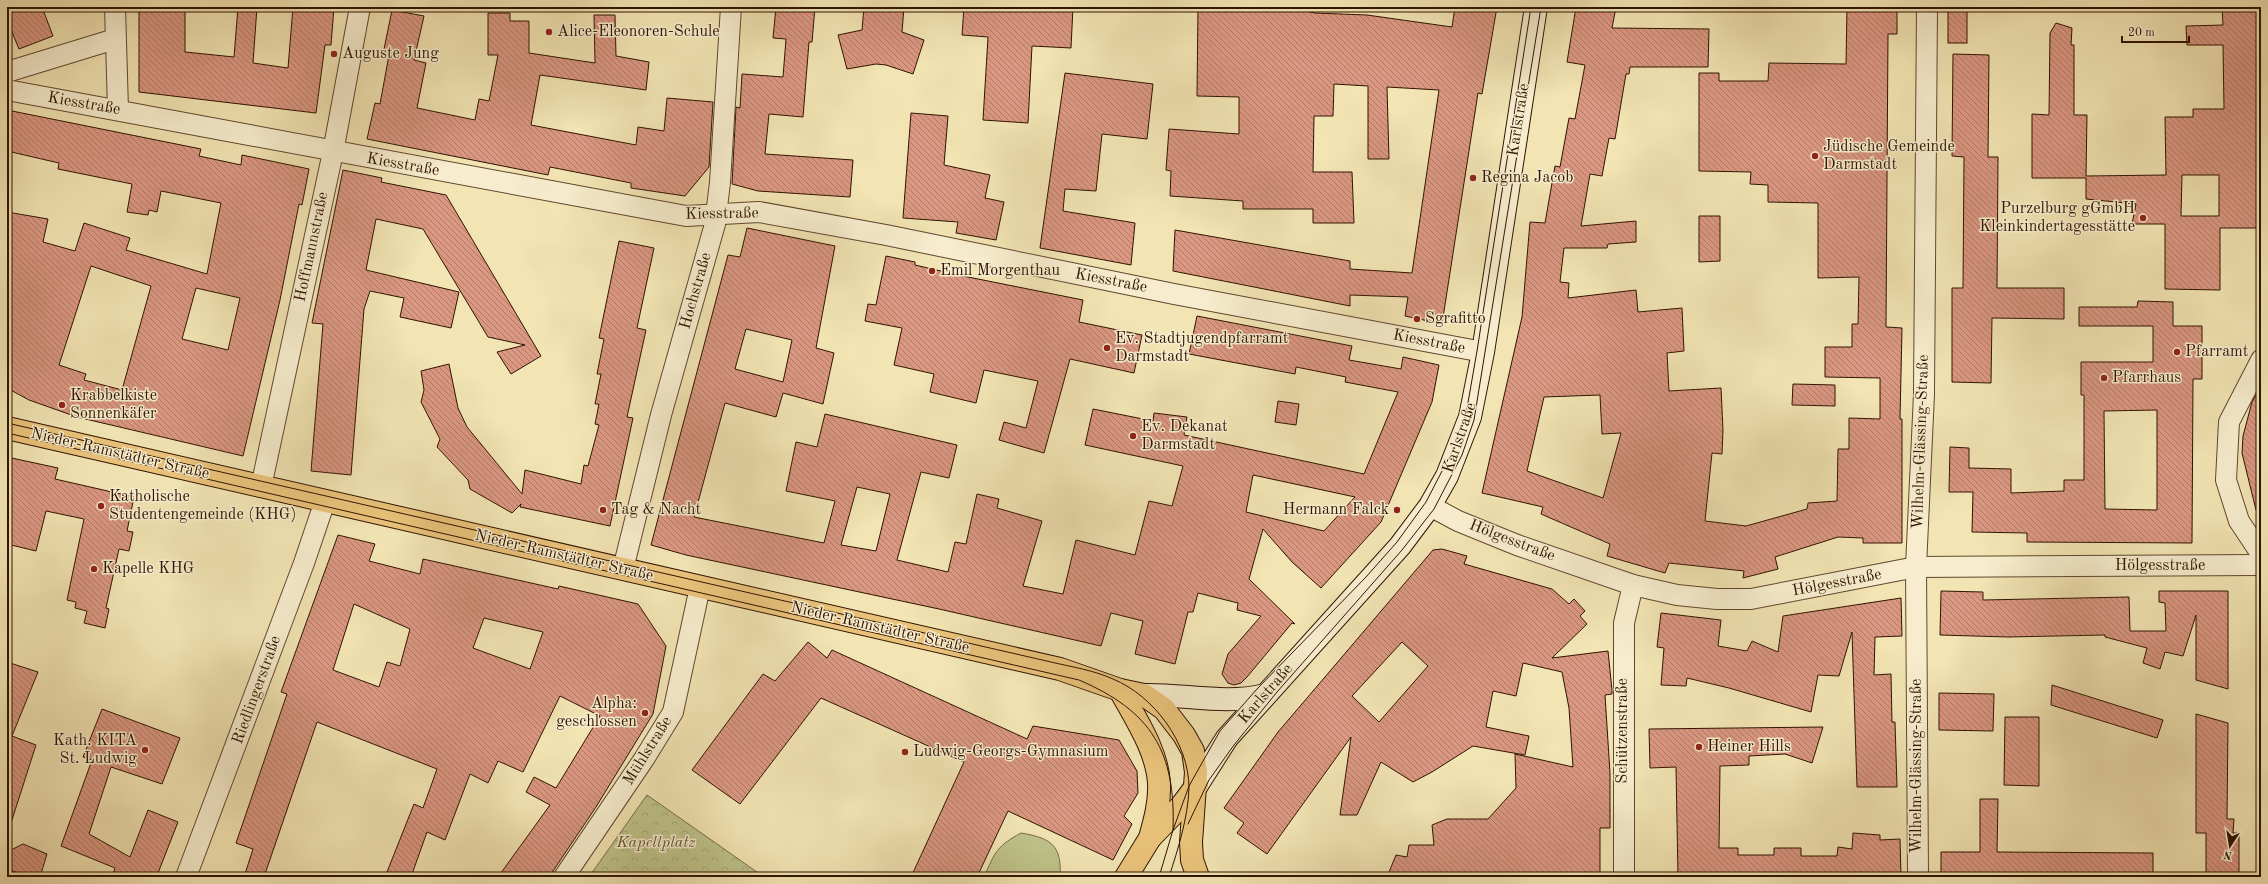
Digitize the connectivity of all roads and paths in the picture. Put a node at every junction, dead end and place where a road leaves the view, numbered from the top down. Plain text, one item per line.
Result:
1 (116, 7) edge
2 (360, 7) edge
3 (731, 7) edge
4 (1536, 7) edge
5 (1927, 7) edge
6 (115, 39) junction
7 (7, 72) edge
8 (7, 90) edge
9 (118, 110) junction
10 (333, 152) junction
11 (717, 214) junction
12 (1483, 352) junction
13 (2261, 360) edge
14 (7, 428) edge
15 (261, 487) junction
16 (325, 501) junction
17 (1430, 506) junction
18 (2261, 554) edge
19 (2261, 565) edge
20 (1916, 567) junction
21 (623, 569) junction
22 (1632, 585) junction
23 (700, 587) junction
24 (1120, 690) junction
25 (1144, 694) junction
26 (1265, 695) junction
27 (1197, 785) junction
28 (1150, 838) junction
29 (1198, 876) edge
30 (186, 877) edge
31 (564, 877) edge
32 (1126, 877) edge
33 (1624, 877) edge
34 (1918, 877) edge

1 - 6 street
2 - 10 street, Hoffmannstraße
3 - 11 street, Hochstraße
4 - 12 main road, Karlstraße
5 - 20 street, Wilhelm-Glässing-Straße
6 - 7 street
6 - 9 street
8 - 9 street, Kiesstraße
9 - 10 street, Kiesstraße
10 - 11 street, Kiesstraße
10 - 15 street, Hoffmannstraße
11 - 12 street, Kiesstraße
11 - 21 street, Hochstraße
12 - 17 main road, Karlstraße
13 - 18 street
14 - 15 main road, Nieder-Ramstädter Straße
15 - 16 main road, Nieder-Ramstädter Straße
16 - 21 main road, Nieder-Ramstädter Straße
16 - 30 street, Riedlingerstraße
17 - 22 street, Hölgesstraße
17 - 26 main road, Karlstraße
19 - 20 street, Hölgesstraße
20 - 22 street, Hölgesstraße
20 - 34 street, Wilhelm-Glässing-Straße
21 - 23 main road, Nieder-Ramstädter Straße
22 - 33 street, Schützenstraße
23 - 24 main road, Nieder-Ramstädter Straße
23 - 31 street, Mühlstraße
24 - 25 main road, Nieder-Ramstädter Straße
24 - 28 main road
25 - 26 main road, Nieder-Ramstädter Straße
25 - 27 main road, Nieder-Ramstädter Straße
26 - 27 main road, Karlstraße
27 - 28 main road, Karlstraße
27 - 29 main road, Karlstraße
28 - 32 main road, Karlstraße

